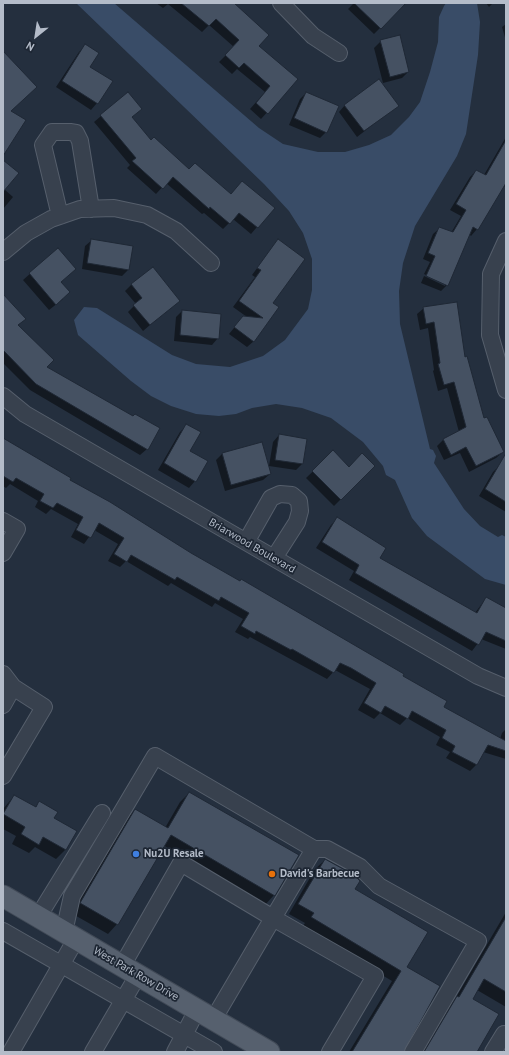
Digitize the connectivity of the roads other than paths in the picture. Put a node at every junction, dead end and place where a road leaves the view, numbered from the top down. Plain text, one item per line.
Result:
1 (281, 3) edge
2 (340, 52) dead end
3 (91, 209) junction
4 (60, 216) junction
5 (506, 240) edge
6 (3, 252) edge
7 (211, 263) dead end
8 (506, 390) edge
9 (3, 396) edge
10 (3, 521) edge
11 (246, 542) junction
12 (3, 553) edge
13 (274, 558) junction
14 (3, 674) edge
15 (14, 686) junction
16 (506, 688) edge
17 (3, 705) edge
18 (3, 776) edge
19 (102, 813) dead end
20 (314, 849) junction
21 (3, 896) edge
22 (38, 917) junction
23 (273, 918) junction
24 (3, 931) edge
25 (70, 935) junction
26 (62, 965) junction
27 (130, 971) junction
28 (123, 999) junction
29 (205, 1015) junction
30 (184, 1035) junction
31 (506, 1036) edge
32 (261, 1050) edge
33 (11, 1052) edge
34 (93, 1052) edge
35 (175, 1052) edge
36 (214, 1052) edge
37 (330, 1052) edge
38 (413, 1052) edge
39 (493, 1052) edge

1 - 2 street
3 - 4 street
3 - 4 street
3 - 7 street
4 - 6 street
5 - 8 street
9 - 11 street, Briarwood Boulevard
10 - 12 street
11 - 13 street, Briarwood Boulevard
11 - 13 street
13 - 16 street, Briarwood Boulevard
14 - 15 street
15 - 17 street
15 - 18 street
19 - 22 street
20 - 23 street
20 - 25 street
20 - 38 street
21 - 22 main road, West Park Row Drive
22 - 25 main road, West Park Row Drive
23 - 27 street
23 - 29 street
23 - 37 street
24 - 26 street
25 - 26 street
25 - 27 main road, West Park Row Drive
26 - 28 street
26 - 33 street
27 - 28 street
27 - 29 main road, West Park Row Drive
28 - 30 street
28 - 34 street
29 - 30 street
29 - 32 main road, West Park Row Drive
30 - 35 street
30 - 36 street
31 - 39 street

